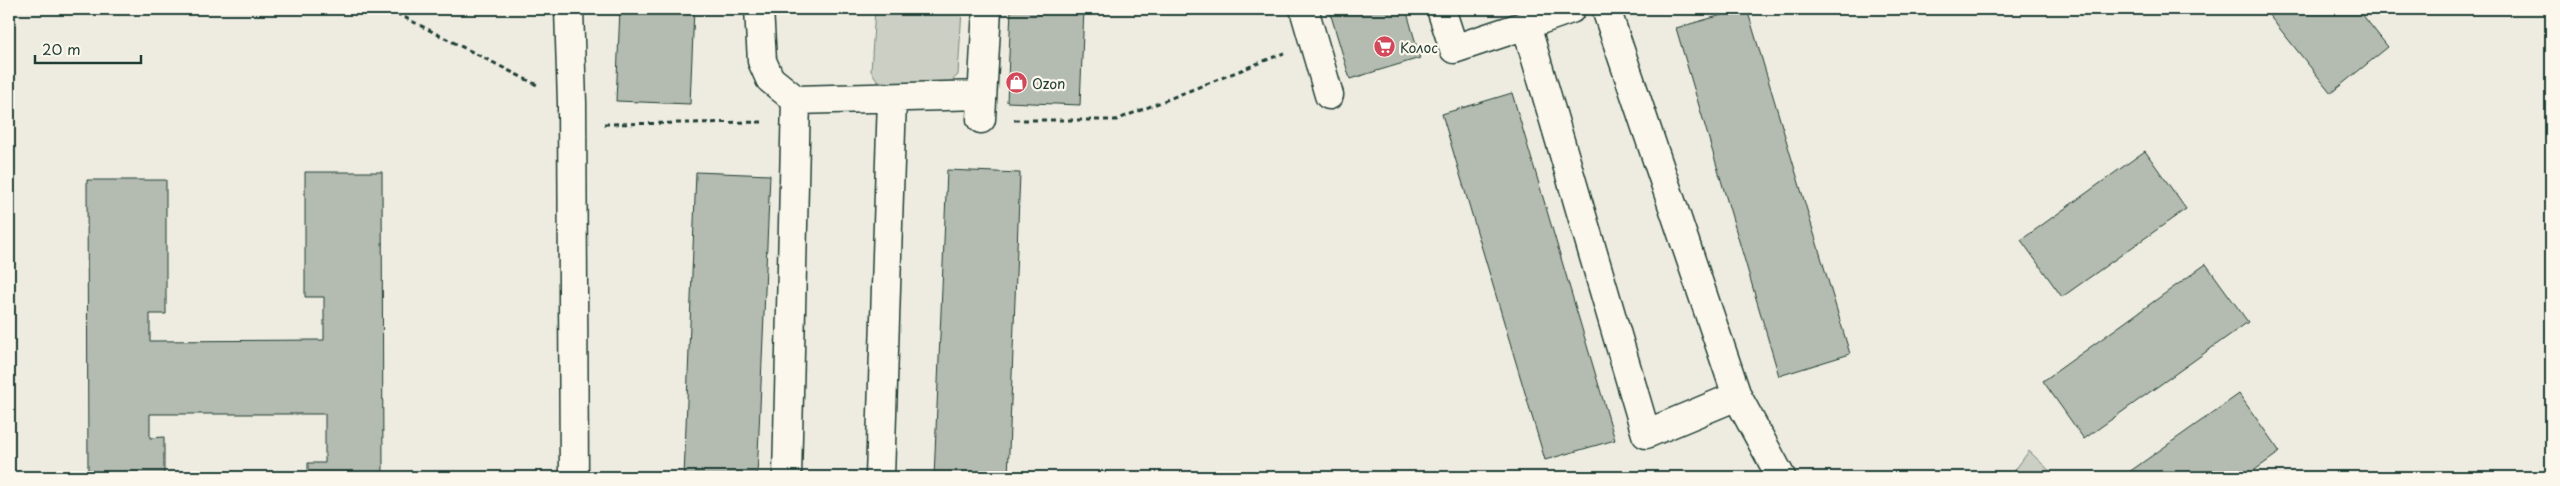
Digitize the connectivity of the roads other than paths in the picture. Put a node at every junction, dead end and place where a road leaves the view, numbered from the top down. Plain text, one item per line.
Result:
1 (569, 9) edge
2 (759, 9) edge
3 (987, 9) edge
4 (1304, 9) edge
5 (1441, 9) edge
6 (1571, 9) edge
7 (1606, 9) edge
8 (1526, 25) junction
9 (1329, 95) dead end
10 (892, 98) junction
11 (796, 100) junction
12 (1736, 396) junction
13 (574, 477) edge
14 (787, 477) edge
15 (880, 477) edge
16 (1781, 477) edge

1 - 13 lane
2 - 11 lane
3 - 10 lane
4 - 9 lane
5 - 8 lane
6 - 8 lane
7 - 12 lane
8 - 12 lane
10 - 11 lane
10 - 15 lane
11 - 14 lane
12 - 16 lane

